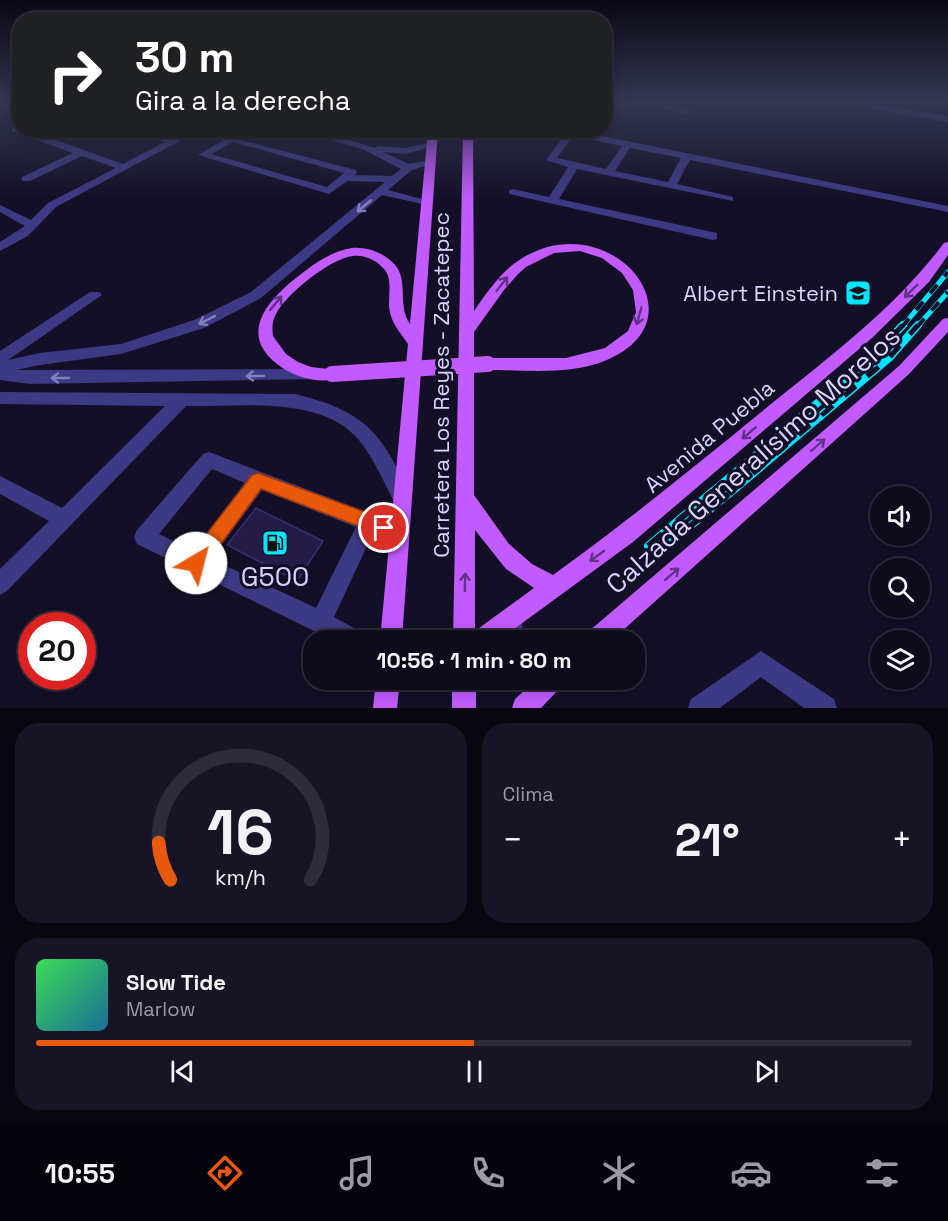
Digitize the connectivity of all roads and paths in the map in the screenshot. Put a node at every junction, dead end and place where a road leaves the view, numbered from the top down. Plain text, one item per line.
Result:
1 (40, 138) edge
2 (160, 138) edge
3 (181, 138) edge
4 (332, 138) edge
5 (430, 138) edge
6 (432, 138) edge
7 (468, 138) edge
8 (567, 138) edge
9 (596, 138) edge
10 (173, 142) junction
11 (627, 144) junction
12 (367, 148) junction
13 (81, 153) junction
14 (687, 156) junction
15 (430, 161) junction
16 (574, 165) junction
17 (123, 168) junction
18 (408, 168) junction
19 (609, 172) junction
20 (344, 178) junction
21 (26, 179) dead end
22 (395, 179) junction
23 (671, 186) junction
24 (381, 192) junction
25 (513, 192) dead end
26 (729, 199) dead end
27 (552, 201) junction
28 (426, 202) junction
29 (0, 208) edge
30 (948, 209) edge
31 (32, 225) junction
32 (713, 236) dead end
33 (948, 246) edge
34 (0, 247) edge
35 (94, 295) dead end
36 (948, 323) edge
37 (468, 331) junction
38 (414, 341) junction
39 (0, 358) edge
40 (0, 369) edge
41 (0, 374) edge
42 (314, 375) junction
43 (0, 398) edge
44 (183, 399) junction
45 (258, 480) junction
46 (0, 484) edge
47 (402, 498) junction
48 (466, 498) junction
49 (63, 518) junction
50 (369, 521) junction
51 (399, 534) junction
52 (196, 563) junction
53 (0, 584) edge
54 (555, 587) junction
55 (321, 622) junction
56 (335, 630) edge
57 (392, 630) edge
58 (464, 630) edge
59 (511, 630) edge
60 (607, 630) edge
61 (387, 690) edge
62 (464, 690) edge
63 (539, 690) edge
64 (386, 708) edge
65 (464, 708) edge
66 (524, 708) edge
67 (700, 708) edge
68 (825, 708) edge

1 - 13 street
2 - 10 street
3 - 10 street
4 - 12 street
5 - 12 street
6 - 15 main road, Carretera Los Reyes - Zacatepec
7 - 37 main road, Carretera Los Reyes - Zacatepec
8 - 16 street
9 - 11 street
10 - 17 street
11 - 14 street
11 - 19 street
12 - 18 street
13 - 17 street
13 - 21 street
14 - 23 street
14 - 30 street
15 - 18 street
15 - 28 main road, Carretera Los Reyes - Zacatepec
16 - 19 street
16 - 27 street
17 - 31 street
18 - 22 street
19 - 23 street
20 - 20 street
20 - 22 street
22 - 24 street
23 - 26 street
24 - 28 street
24 -> 40 street
25 - 27 street
27 - 32 street
28 - 38 main road, Carretera Los Reyes - Zacatepec
29 - 31 street
31 - 34 street
33 -> 54 main road, Avenida Puebla
35 - 39 street
60 -> 36 main road, Calzada Generalísimo Morelos
37 -> 42 main road, bridge
37 - 48 main road, Carretera Los Reyes - Zacatepec
42 -> 38 main road
38 - 47 main road, Carretera Los Reyes - Zacatepec
42 -> 41 street
43 - 44 street
44 - 47 street
44 - 49 street
45 - 50 street
45 - 52 street
45 - 52 street
46 - 49 street
47 - 51 main road, Carretera Los Reyes - Zacatepec
48 - 54 main road
58 -> 48 main road, Carretera Los Reyes - Zacatepec
49 - 53 street
50 - 51 street
50 - 55 street
51 - 57 main road, Carretera Los Reyes - Zacatepec
52 - 55 street
54 - 59 main road, Avenida Puebla
55 - 56 street
61 - 64 main road
62 - 65 main road
63 - 66 main road
67 - 68 street

